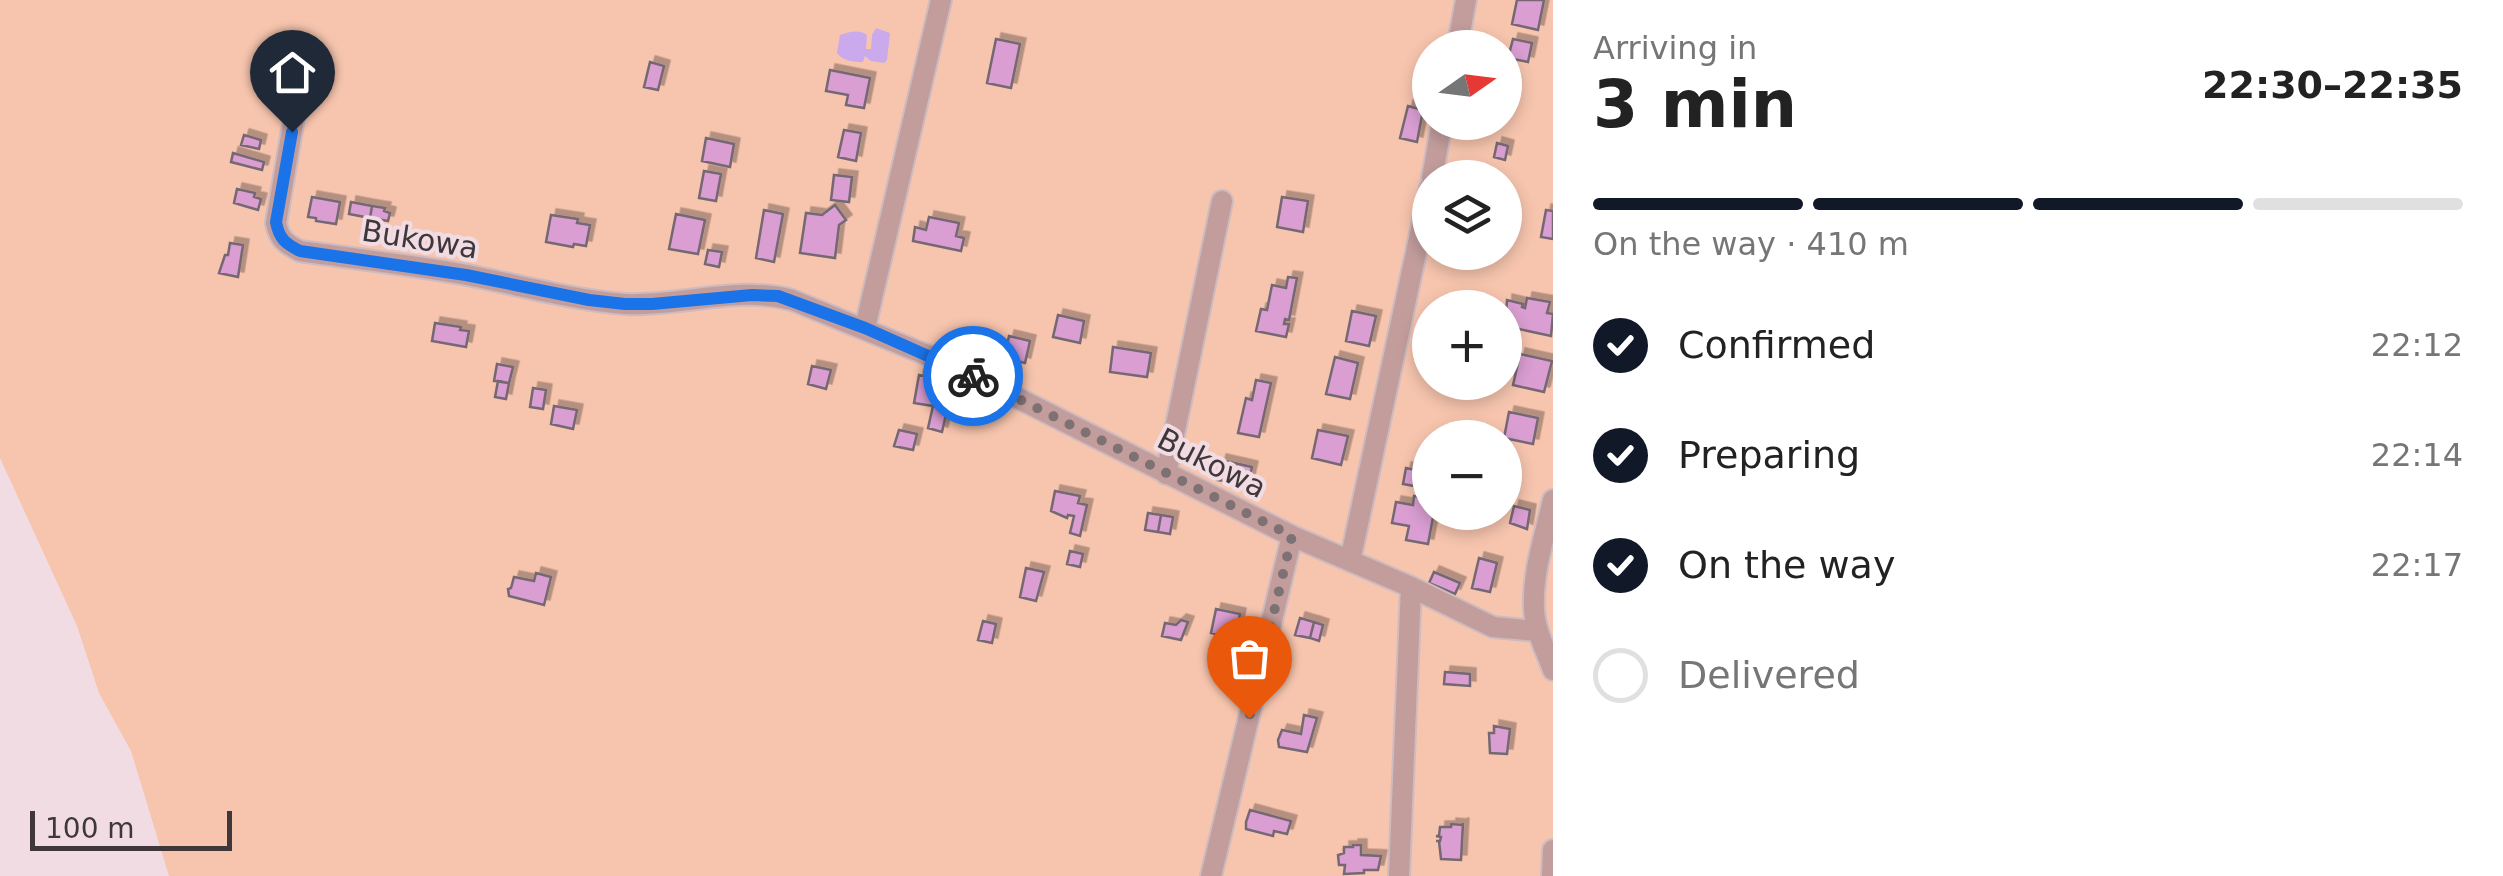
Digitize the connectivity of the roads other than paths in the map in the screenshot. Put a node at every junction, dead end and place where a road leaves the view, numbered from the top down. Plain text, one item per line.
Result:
1 (941, 0) edge
2 (1466, 0) edge
3 (1460, 30) edge
4 (297, 101) dead end
5 (1222, 202) dead end
6 (1412, 270) edge
7 (865, 328) junction
8 (1166, 474) junction
9 (1553, 500) edge
10 (1292, 536) junction
11 (1350, 562) junction
12 (1411, 588) junction
13 (1538, 632) junction
14 (1553, 670) edge
15 (1553, 850) edge
16 (1211, 876) edge
17 (1399, 876) edge
18 (1552, 876) edge

1 - 7 street
2 - 3 street
4 - 7 street, Bukowa
5 - 8 street
6 - 11 street
7 - 8 street, Bukowa
8 - 10 street, Bukowa
9 - 13 street
10 - 11 street, Bukowa
10 - 16 street
11 - 12 street, Bukowa
12 - 13 street, Bukowa
12 - 17 street
13 - 14 street
15 - 18 street

